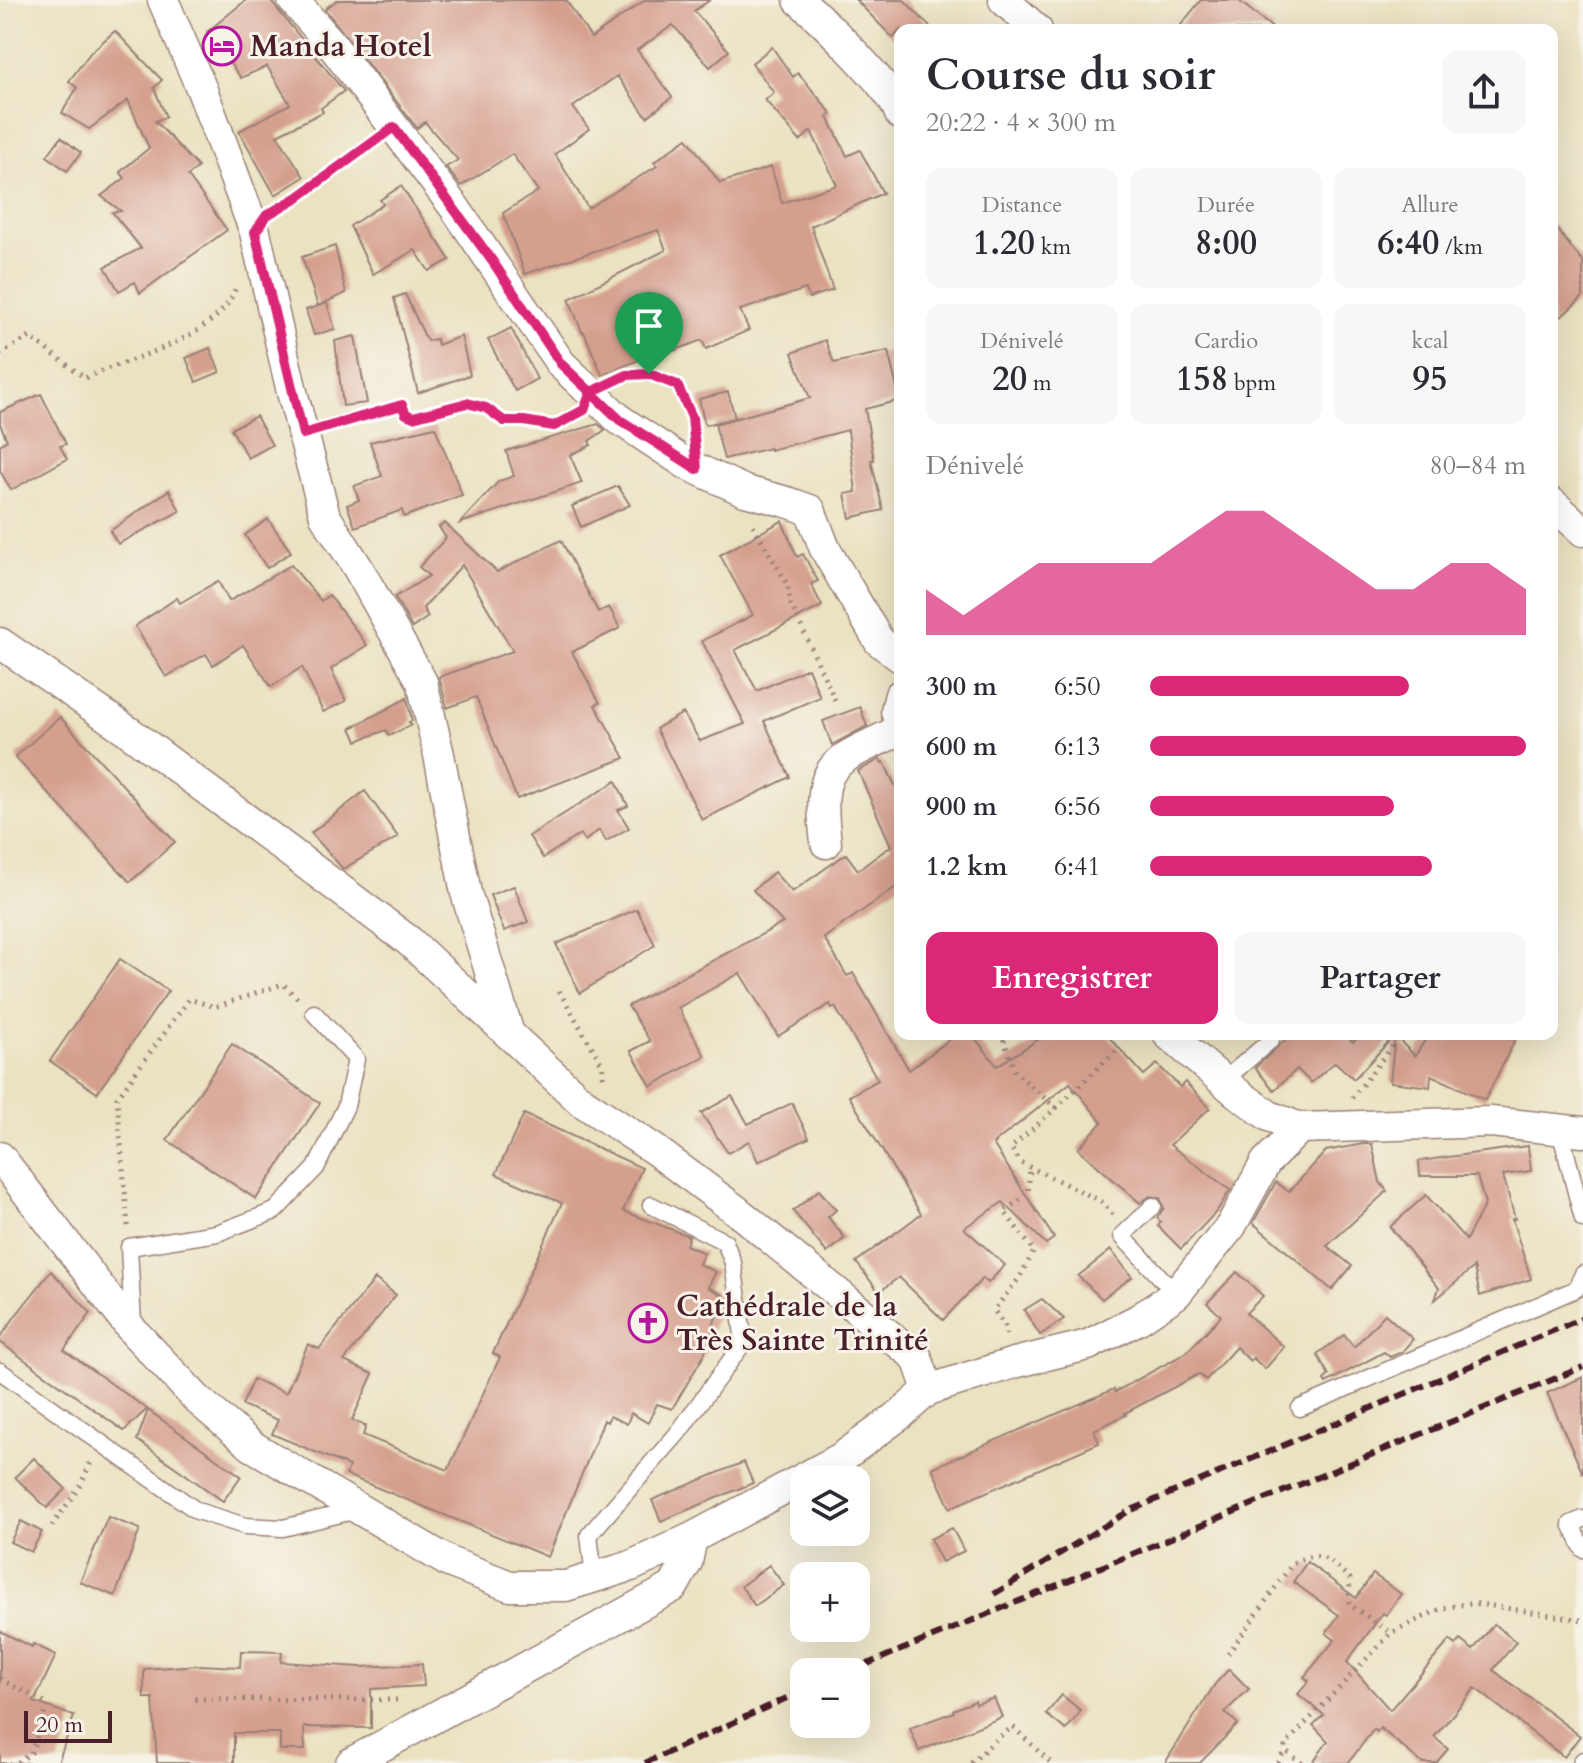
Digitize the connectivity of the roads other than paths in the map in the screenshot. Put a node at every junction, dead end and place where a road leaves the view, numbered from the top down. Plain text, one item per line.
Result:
1 (163, 0) edge
2 (293, 0) edge
3 (799, 0) edge
4 (1004, 0) edge
5 (1030, 24) edge
6 (894, 102) edge
7 (1558, 508) edge
8 (1583, 531) edge
9 (0, 643) edge
10 (894, 652) edge
11 (894, 733) edge
12 (826, 843) dead end
13 (314, 1013) road end
14 (509, 1036) junction
15 (1175, 1040) edge
16 (1271, 1040) dead end
17 (1223, 1081) junction
18 (1300, 1128) junction
19 (1571, 1131) edge
20 (0, 1157) edge
21 (651, 1205) dead end
22 (1153, 1206) dead end
23 (1583, 1219) edge
24 (1583, 1274) edge
25 (1176, 1294) junction
26 (133, 1331) junction
27 (0, 1371) edge
28 (928, 1390) junction
29 (1300, 1408) dead end
30 (359, 1509) junction
31 (1583, 1519) edge
32 (692, 1538) junction
33 (1583, 1549) edge
34 (594, 1577) junction
35 (351, 1763) edge

1 - 14 street
2 - 10 street
3 - 6 street
4 - 5 street
7 - 8 street
9 - 14 street
11 - 12 street
13 - 26 lane
14 - 28 street
15 - 17 street
16 - 17 lane
17 - 18 street
18 - 19 street
18 - 25 street
19 - 23 lane
20 - 26 street
21 - 34 lane
22 - 25 lane
24 - 29 lane
25 - 28 street
26 - 30 street
27 - 30 lane
28 - 32 street
30 - 34 street
31 - 33 lane
32 - 34 street
32 - 35 street

